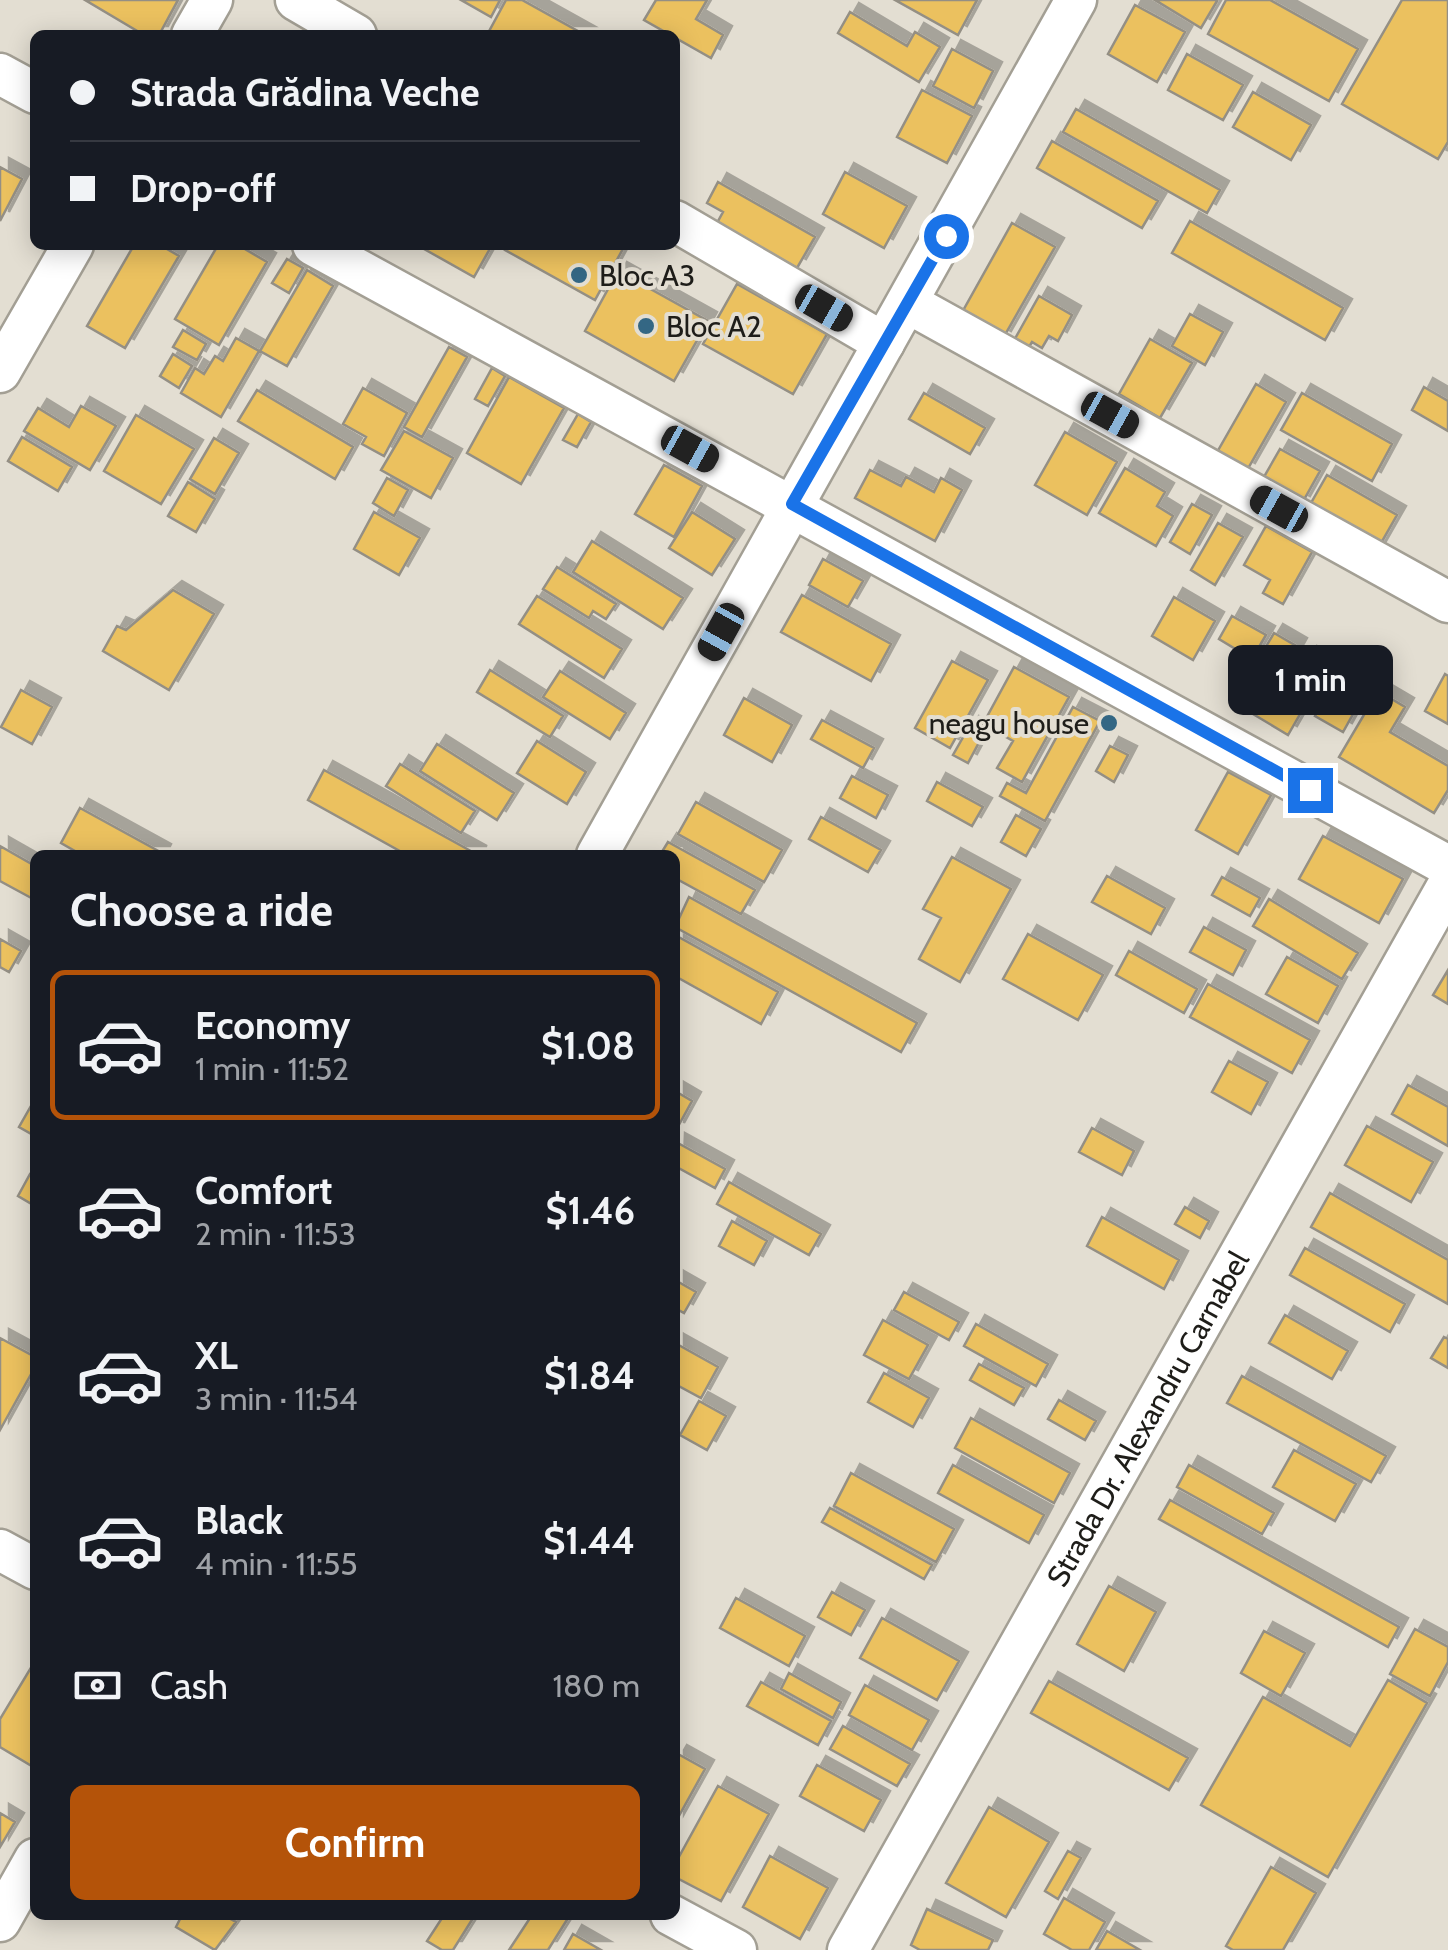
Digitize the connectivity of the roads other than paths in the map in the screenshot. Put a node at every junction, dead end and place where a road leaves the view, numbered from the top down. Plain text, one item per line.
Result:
1 (212, 0) edge
2 (296, 0) edge
3 (1076, 0) edge
4 (195, 30) edge
5 (347, 30) edge
6 (0, 74) edge
7 (30, 90) edge
8 (680, 224) edge
9 (70, 250) edge
10 (323, 250) edge
11 (908, 304) junction
12 (884, 343) junction
13 (0, 372) edge
14 (792, 504) junction
15 (1448, 602) edge
16 (600, 850) edge
17 (1448, 866) edge
18 (1448, 885) edge
19 (0, 1550) edge
20 (30, 1566) edge
21 (30, 1868) edge
22 (680, 1920) edge
23 (0, 1921) edge
24 (736, 1950) edge
25 (848, 1950) edge

1 - 4 street
2 - 5 street
3 - 11 street
6 - 7 street
8 - 12 street
9 - 13 street
10 - 14 street
11 - 12 street
11 - 15 street
12 - 14 street
14 - 16 street
14 - 17 street
18 - 25 street, Strada Dr. Alexandru Carnabel
19 - 20 street
21 - 23 street
22 - 24 street

